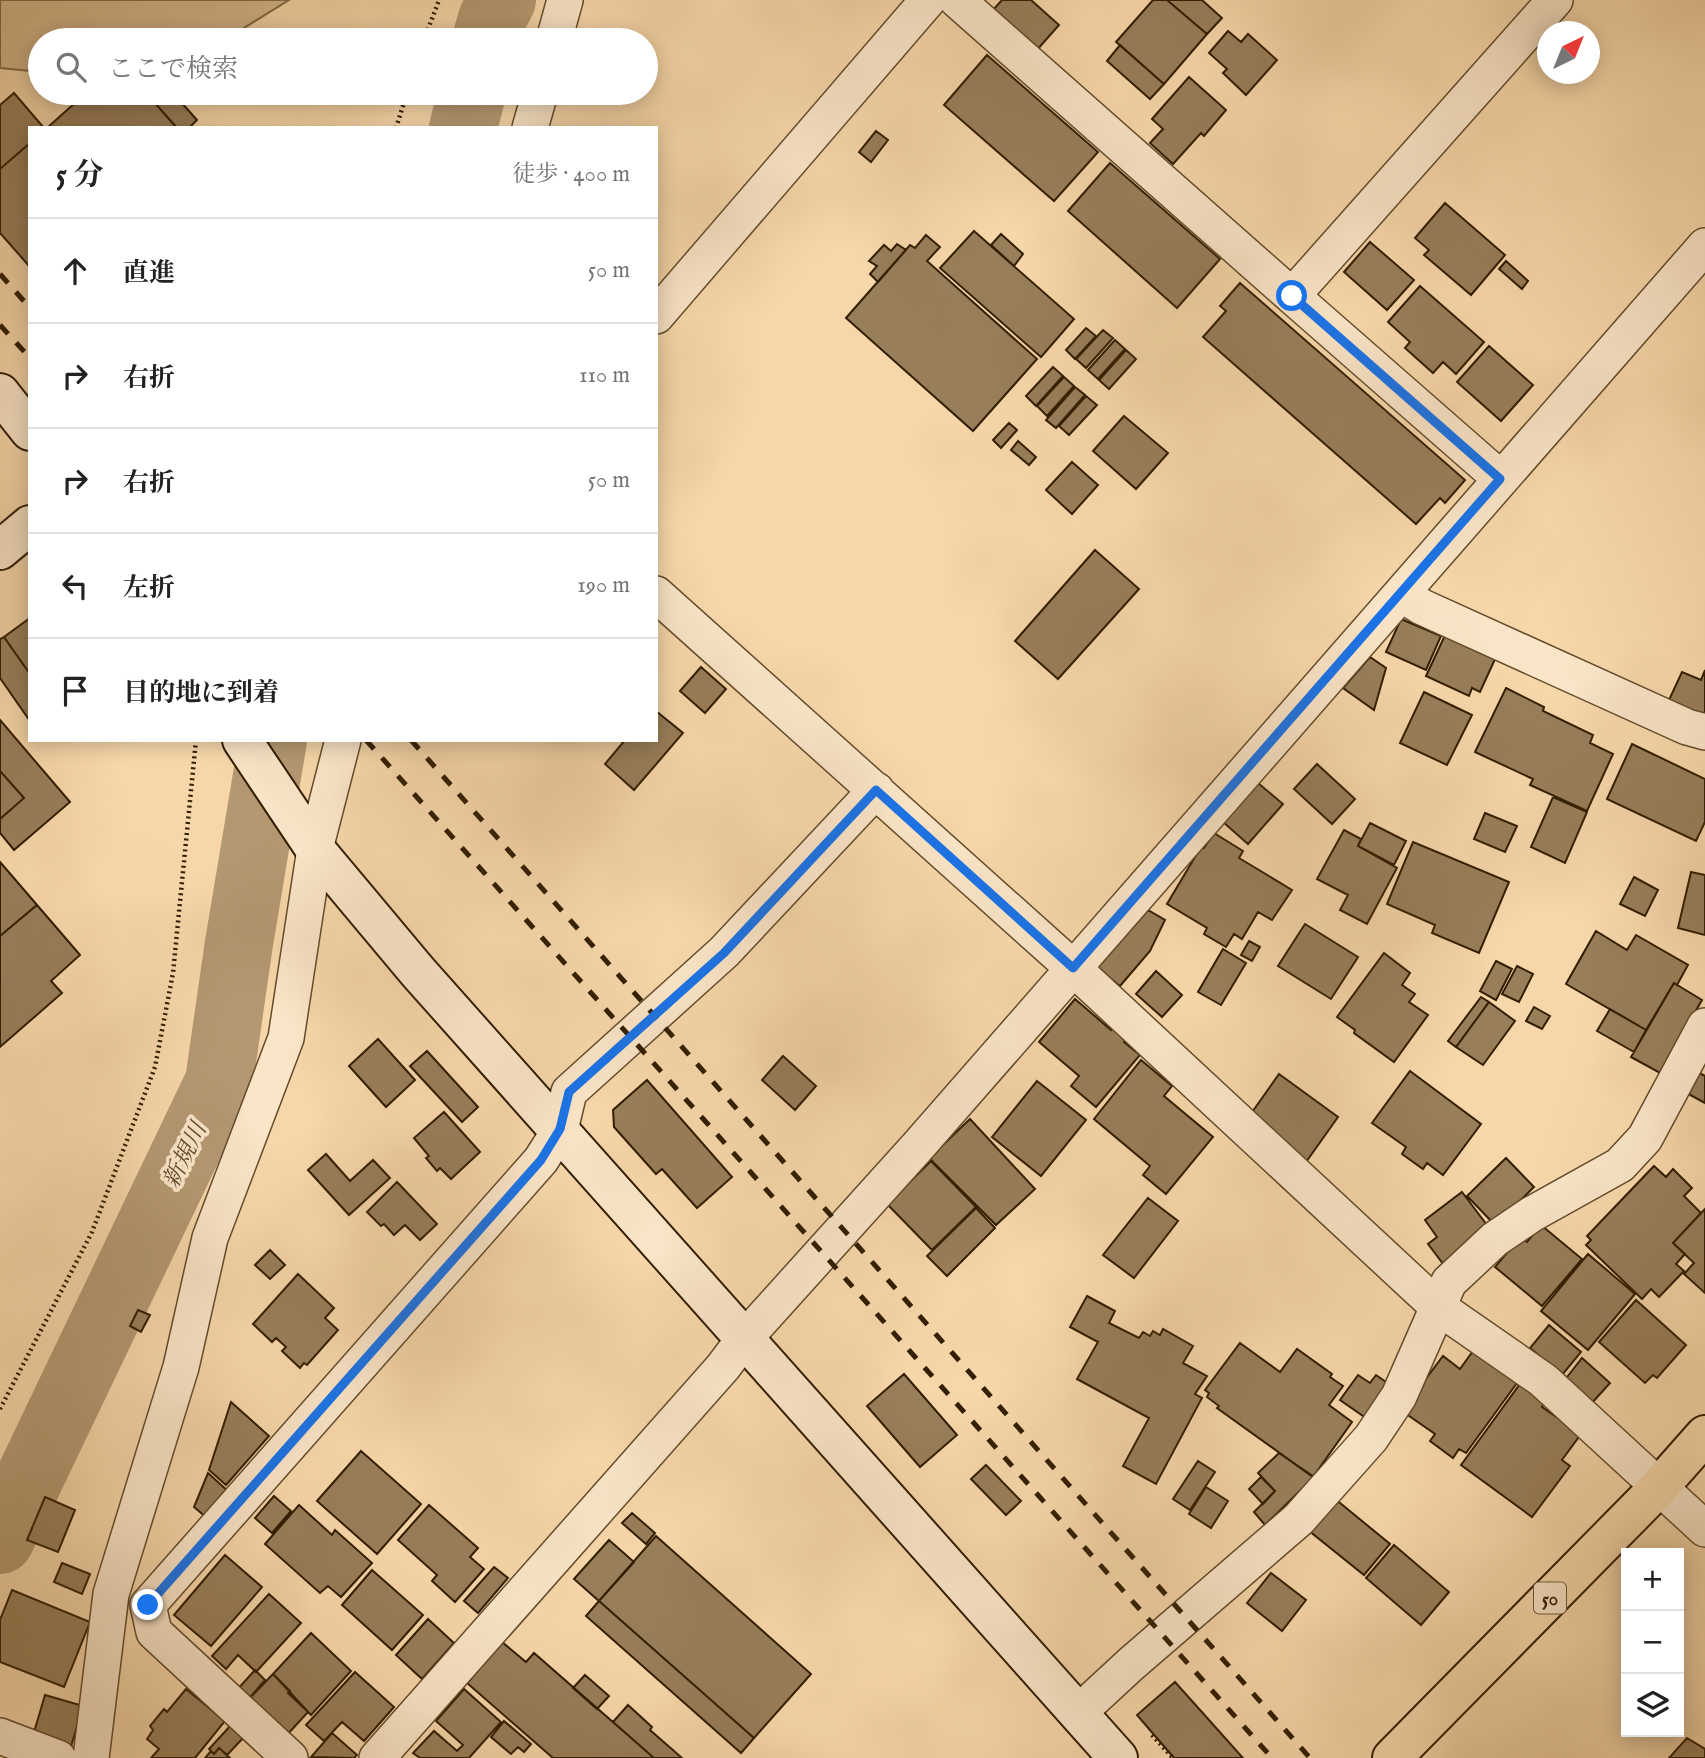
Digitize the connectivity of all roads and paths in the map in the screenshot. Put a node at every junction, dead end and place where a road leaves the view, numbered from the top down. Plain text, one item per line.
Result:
1 (439, 0) edge
2 (565, 0) edge
3 (928, 0) edge
4 (957, 0) edge
5 (1555, 0) edge
6 (428, 28) edge
7 (557, 28) edge
8 (403, 105) edge
9 (537, 105) edge
10 (397, 126) edge
11 (531, 126) edge
12 (1705, 246) edge
13 (1292, 296) junction
14 (658, 314) edge
15 (0, 393) edge
16 (28, 429) edge
17 (1500, 479) junction
18 (28, 527) edge
19 (0, 550) edge
20 (1401, 594) junction
21 (658, 596) edge
22 (1705, 732) edge
23 (196, 742) edge
24 (243, 742) edge
25 (342, 742) edge
26 (876, 790) junction
27 (315, 849) junction
28 (1073, 968) junction
29 (1705, 1026) edge
30 (560, 1129) junction
31 (1438, 1307) junction
32 (744, 1339) junction
33 (0, 1409) edge
34 (1705, 1435) edge
35 (1658, 1487) junction
36 (1705, 1529) edge
37 (111, 1594) junction
38 (148, 1605) junction
39 (1078, 1713) junction
40 (0, 1736) edge
41 (58, 1758) edge
42 (91, 1758) edge
43 (290, 1758) edge
44 (377, 1758) edge
45 (1118, 1758) edge
46 (1392, 1758) edge

1 - 6 path
2 - 7 street
3 - 14 street
4 - 13 street
5 - 13 street
8 - 10 path
9 - 11 street
12 - 17 street
13 - 17 street
15 - 16 street
17 - 20 street
18 - 19 street
20 - 22 street
20 - 28 street
21 - 26 street
23 - 33 path
24 - 27 street
25 - 27 street
26 - 28 street
26 - 30 street
27 - 30 street
27 - 37 street
28 - 31 street
28 - 32 street
29 - 31 street
30 - 32 street
30 - 38 street
31 - 35 street
31 - 39 street
32 - 39 street
32 - 44 street
34 - 35 main road, 50
35 - 36 street
35 - 46 main road, 50
37 - 38 street
37 - 42 street
38 - 43 street
39 - 45 street
40 - 41 street

